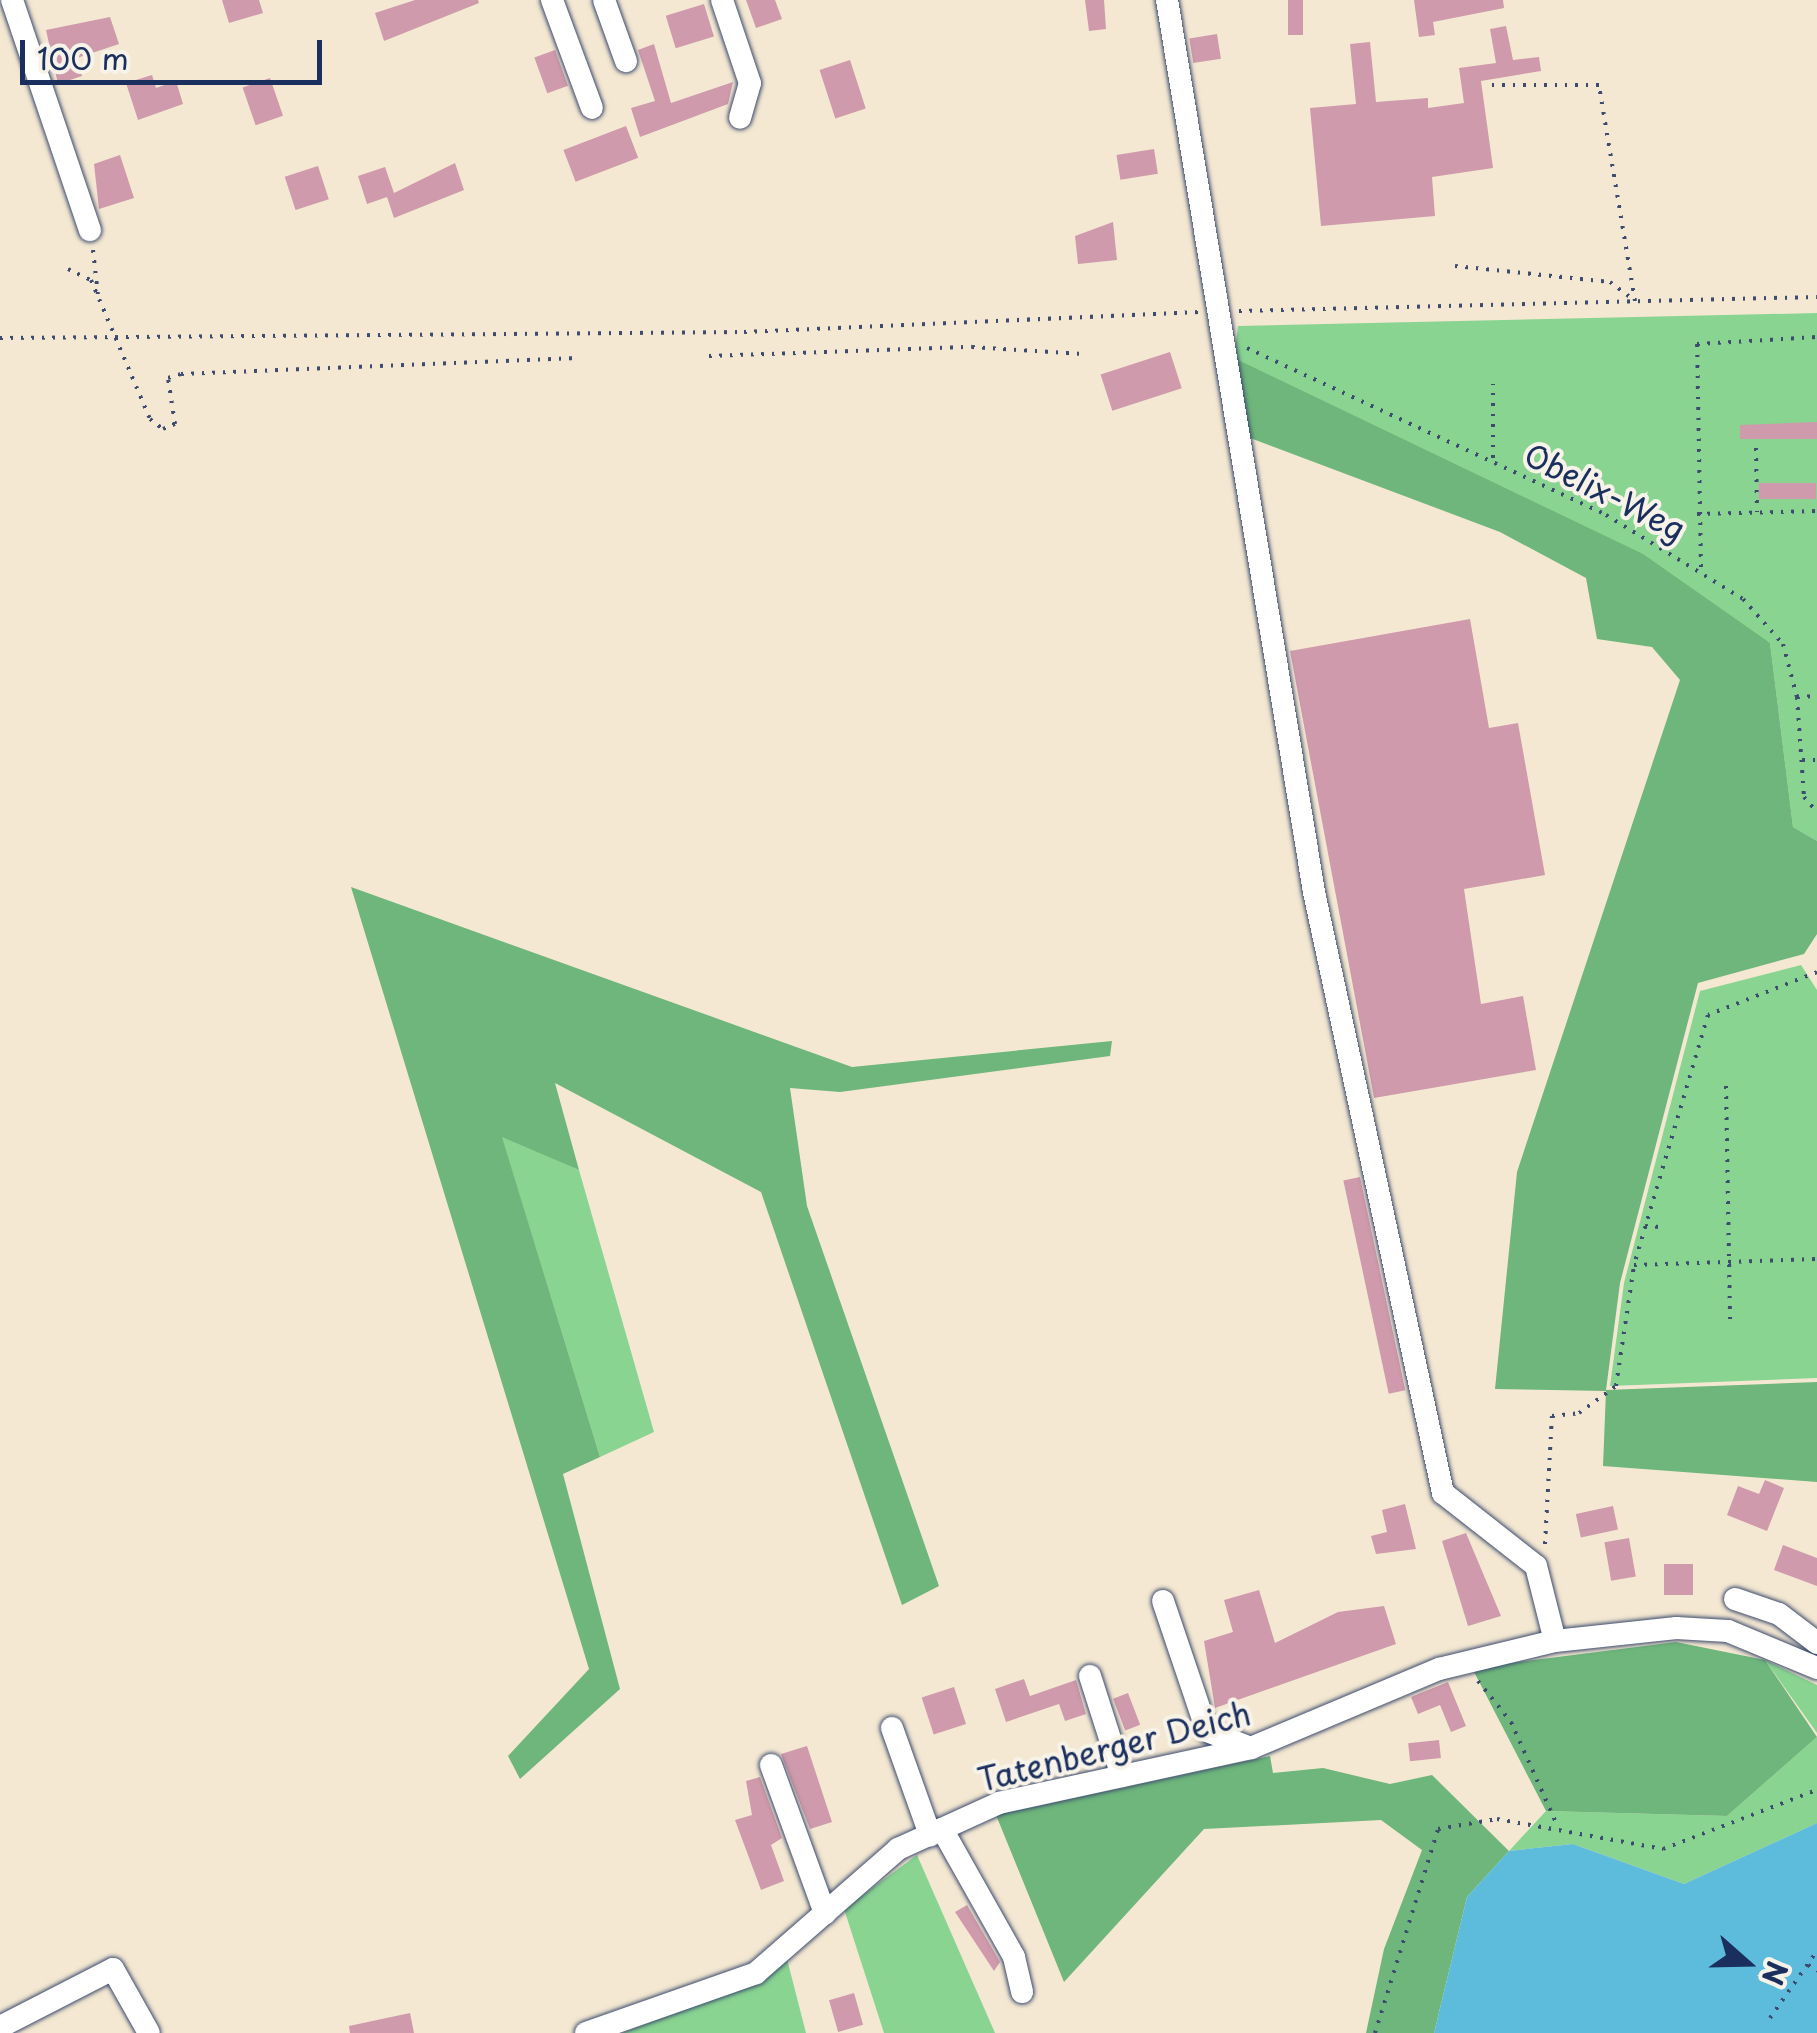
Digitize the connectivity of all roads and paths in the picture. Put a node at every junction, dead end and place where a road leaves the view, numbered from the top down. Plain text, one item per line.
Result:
1 (12, 0) edge
2 (552, 0) edge
3 (604, 0) edge
4 (722, 0) edge
5 (1166, 0) edge
6 (626, 61) dead end
7 (1491, 86) dead end
8 (592, 108) dead end
9 (740, 118) dead end
10 (90, 230) joint
11 (1454, 266) dead end
12 (68, 269) dead end
13 (1817, 297) edge
14 (1636, 302) junction
15 (99, 305) junction
16 (1222, 311) junction
17 (110, 332) junction
18 (1817, 337) edge
19 (0, 338) edge
20 (1225, 338) junction
21 (1774, 338) junction
22 (1771, 346) dead end
23 (1083, 354) dead end
24 (709, 356) dead end
25 (578, 358) dead end
26 (1493, 384) dead end
27 (1756, 448) dead end
28 (1492, 458) junction
29 (1817, 511) edge
30 (1757, 512) junction
31 (1696, 514) junction
32 (1702, 567) junction
33 (1817, 696) edge
34 (1797, 698) junction
35 (1802, 760) junction
36 (1817, 760) edge
37 (1817, 812) edge
38 (1817, 972) edge
39 (1726, 1086) dead end
40 (1645, 1226) junction
41 (1660, 1227) dead end
42 (1817, 1260) edge
43 (1729, 1263) junction
44 (1634, 1265) junction
45 (1730, 1321) dead end
46 (1536, 1566) junction
47 (1736, 1599) dead end
48 (1163, 1601) dead end
49 (1554, 1641) junction
50 (1817, 1643) edge
51 (1817, 1668) edge
52 (1090, 1676) dead end
53 (1482, 1689) dead end
54 (892, 1728) dead end
55 (1251, 1748) junction
56 (771, 1766) dead end
57 (1122, 1776) junction
58 (1817, 1790) edge
59 (1557, 1824) junction
60 (936, 1832) junction
61 (825, 1913) junction
62 (1817, 1951) edge
63 (1808, 1964) junction
64 (1817, 1971) edge
65 (1022, 1992) dead end
66 (1770, 2018) dead end
67 (0, 2027) edge
68 (149, 2033) edge
69 (586, 2033) edge
70 (1374, 2033) edge

1 - 10 street
2 - 8 street
3 - 6 street
4 - 9 street
5 - 16 street
7 - 14 path
10 - 15 path
11 - 14 path
12 - 15 path
13 - 14 path
14 - 16 path
15 - 17 path
16 - 17 path
16 - 20 street
17 - 19 path
17 - 25 path
18 - 21 path
20 - 28 path, Obelix-Weg
20 - 46 street
21 - 22 path
21 - 31 path
23 - 24 path
26 - 28 path
27 - 30 path
28 - 32 path, Obelix-Weg
29 - 30 path
30 - 31 path
31 - 32 path
32 - 34 path, Obelix-Weg
33 - 34 path
34 - 35 path, Obelix-Weg
35 - 36 path
35 - 37 path, Obelix-Weg
38 - 40 path
39 - 43 path
40 - 41 path
40 - 44 path
42 - 43 path
43 - 44 path
43 - 45 path
44 - 46 path
46 - 49 street
47 - 50 street
48 - 55 street
49 - 51 street, Tatenberger Deich
49 - 55 street, Tatenberger Deich
52 - 57 street
53 - 59 path
54 - 60 street
55 - 57 street, Tatenberger Deich
56 - 61 street
57 - 60 street, Tatenberger Deich
58 - 59 path
59 - 70 path
60 - 61 street, Tatenberger Deich
60 - 65 street
61 - 69 street, Tatenberger Deich
62 - 63 path
63 - 64 path
63 - 66 path
67 - 68 street

